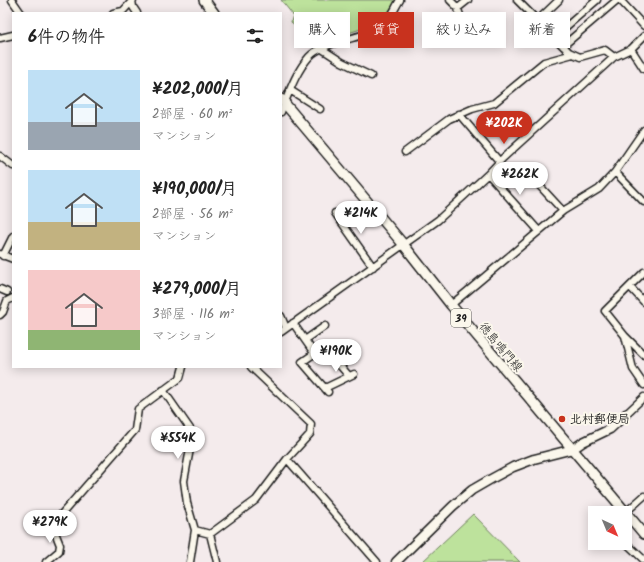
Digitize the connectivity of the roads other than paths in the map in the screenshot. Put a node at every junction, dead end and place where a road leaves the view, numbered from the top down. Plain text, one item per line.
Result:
1 (12, 0) edge
2 (133, 0) edge
3 (204, 0) edge
4 (400, 0) edge
5 (450, 0) edge
6 (468, 0) edge
7 (518, 0) edge
8 (559, 0) edge
9 (597, 0) edge
10 (617, 0) edge
11 (620, 0) edge
12 (458, 8) junction
13 (20, 12) edge
14 (118, 12) edge
15 (136, 12) edge
16 (213, 12) edge
17 (458, 12) edge
18 (530, 12) edge
19 (546, 12) edge
20 (570, 23) edge
21 (644, 26) edge
22 (12, 35) edge
23 (644, 36) edge
24 (0, 38) edge
25 (570, 40) edge
26 (565, 48) edge
27 (322, 49) junction
28 (631, 49) junction
29 (572, 54) junction
30 (614, 57) junction
31 (644, 69) edge
32 (371, 76) dead end
33 (290, 90) junction
34 (282, 105) edge
35 (320, 109) dead end
36 (459, 114) junction
37 (644, 130) edge
38 (405, 152) dead end
39 (0, 156) edge
40 (500, 161) junction
41 (12, 165) edge
42 (526, 172) dead end
43 (615, 172) junction
44 (488, 174) junction
45 (644, 202) edge
46 (563, 211) junction
47 (335, 213) dead end
48 (538, 230) junction
49 (12, 238) edge
50 (403, 244) junction
51 (2, 255) edge
52 (12, 259) edge
53 (372, 267) junction
54 (644, 272) edge
55 (630, 287) junction
56 (0, 290) edge
57 (7, 292) dead end
58 (12, 298) edge
59 (644, 302) edge
60 (451, 306) junction
61 (0, 315) edge
62 (293, 323) junction
63 (325, 326) dead end
64 (284, 330) edge
65 (625, 336) junction
66 (305, 340) junction
67 (314, 353) junction
68 (644, 355) edge
69 (183, 368) edge
70 (252, 368) edge
71 (644, 385) edge
72 (163, 390) junction
73 (644, 397) edge
74 (626, 414) joint
75 (572, 449) junction
76 (287, 459) junction
77 (644, 496) edge
78 (621, 506) edge
79 (632, 507) edge
80 (632, 519) edge
81 (194, 530) junction
82 (210, 534) junction
83 (644, 534) edge
84 (632, 549) edge
85 (644, 560) edge
86 (46, 562) edge
87 (190, 562) edge
88 (217, 562) edge
89 (377, 562) edge
90 (396, 562) edge

1 - 13 street
2 - 14 street
2 - 15 street
3 - 16 main road
4 - 27 street
5 - 12 street
6 - 12 street
7 - 18 street
8 - 19 street
9 - 20 street
10 - 25 street
11 - 21 street
12 - 17 street
22 - 24 street
23 - 28 street
26 - 29 street
27 - 32 street
27 - 33 street
28 - 30 street
28 - 31 street
29 - 30 street
29 - 36 street
30 - 40 street
33 - 34 street
33 - 35 street
34 - 50 main road, 徳島鳴門線 / 39
36 - 38 street
36 - 40 street
37 - 43 street
39 - 41 street
40 - 44 street
42 - 46 street
43 - 45 street
43 - 46 street
44 - 48 street
44 - 50 street
46 - 48 street
47 - 53 street
48 - 60 street
49 - 51 street
50 - 53 street
50 - 60 main road, 徳島鳴門線 / 39
51 - 52 street
53 - 62 street
54 - 55 street
55 - 59 street
55 - 65 street
56 - 57 street
58 - 61 street
60 - 75 main road, 徳島鳴門線 / 39
62 - 64 street
62 - 66 street
63 - 66 street
65 - 68 street
65 - 71 street
66 - 67 street
67 - 67 street
69 - 72 street
70 - 76 street
72 - 81 street
72 - 86 street
73 - 74 street
74 - 75 street
75 - 78 main road, 徳島鳴門線 / 39
75 - 90 street
76 - 82 street
76 - 89 street
77 - 79 street
80 - 83 main road, 徳島鳴門線 / 39
81 - 82 street
81 - 87 street
82 - 88 street
84 - 85 street

